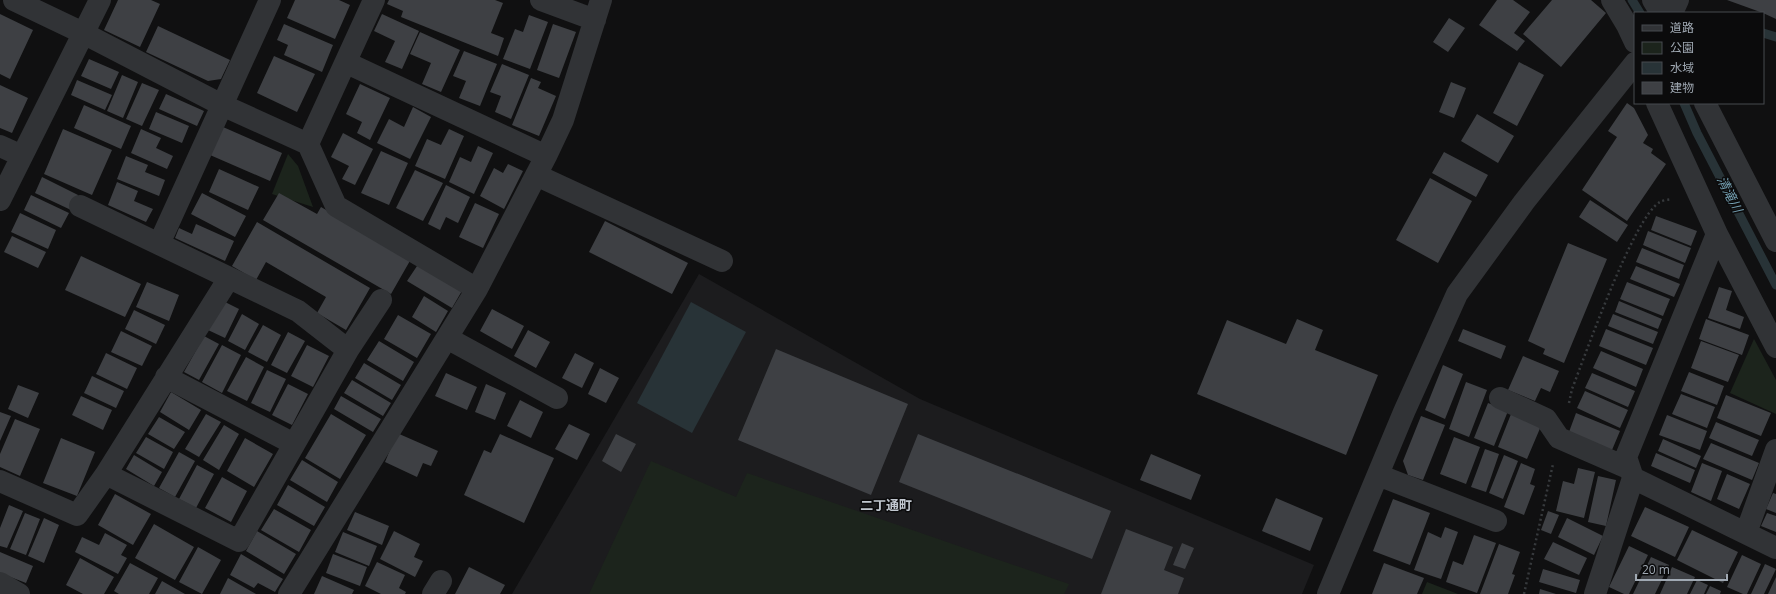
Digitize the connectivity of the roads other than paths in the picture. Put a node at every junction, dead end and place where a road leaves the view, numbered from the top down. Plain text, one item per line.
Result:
1 (14, 0) edge
2 (100, 0) edge
3 (270, 0) edge
4 (374, 0) edge
5 (541, 0) edge
6 (1612, 0) edge
7 (1653, 0) edge
8 (1678, 0) edge
9 (598, 10) edge
10 (1660, 12) edge
11 (1672, 12) edge
12 (83, 33) junction
13 (1634, 40) edge
14 (347, 63) junction
15 (1634, 64) edge
16 (1657, 104) edge
17 (1706, 104) edge
18 (222, 105) junction
19 (308, 144) junction
20 (0, 146) edge
21 (22, 156) junction
22 (541, 166) junction
23 (0, 200) edge
24 (80, 206) dead end
25 (1717, 234) junction
26 (1776, 241) edge
27 (159, 244) junction
28 (722, 261) dead end
29 (229, 278) junction
30 (477, 289) junction
31 (381, 300) dead end
32 (447, 338) junction
33 (1776, 346) edge
34 (348, 350) junction
35 (166, 377) junction
36 (557, 398) dead end
37 (1500, 398) dead end
38 (294, 444) junction
39 (1776, 450) edge
40 (1631, 473) junction
41 (106, 474) junction
42 (1378, 475) junction
43 (0, 481) edge
44 (1496, 521) dead end
45 (1746, 533) junction
46 (1776, 548) edge
47 (0, 583) edge
48 (19, 594) edge
49 (289, 594) edge
50 (1328, 594) edge
51 (1595, 594) edge

1 - 12 street
2 - 12 street
3 - 18 street
4 - 14 street
5 - 9 street
6 - 13 street
7 - 10 street
8 - 11 street
9 - 22 street
12 - 18 street
12 - 21 street
14 - 19 street
14 - 22 street
15 - 42 street
16 - 25 street
17 - 26 street
18 - 19 street
18 - 27 street
19 - 30 street
20 - 21 street
21 - 23 street
22 - 28 street
22 - 30 street
24 - 27 street
25 - 33 street
25 - 40 street
27 - 29 street
29 - 34 street
29 - 35 street
30 - 32 street
31 - 34 street
32 - 36 street
32 - 49 street
34 - 38 street
35 - 38 street
35 - 41 street
37 - 40 street
38 - 41 street
39 - 45 street
40 - 45 street
40 - 51 street
41 - 43 street
42 - 44 street
42 - 50 street
45 - 46 street
47 - 48 street

